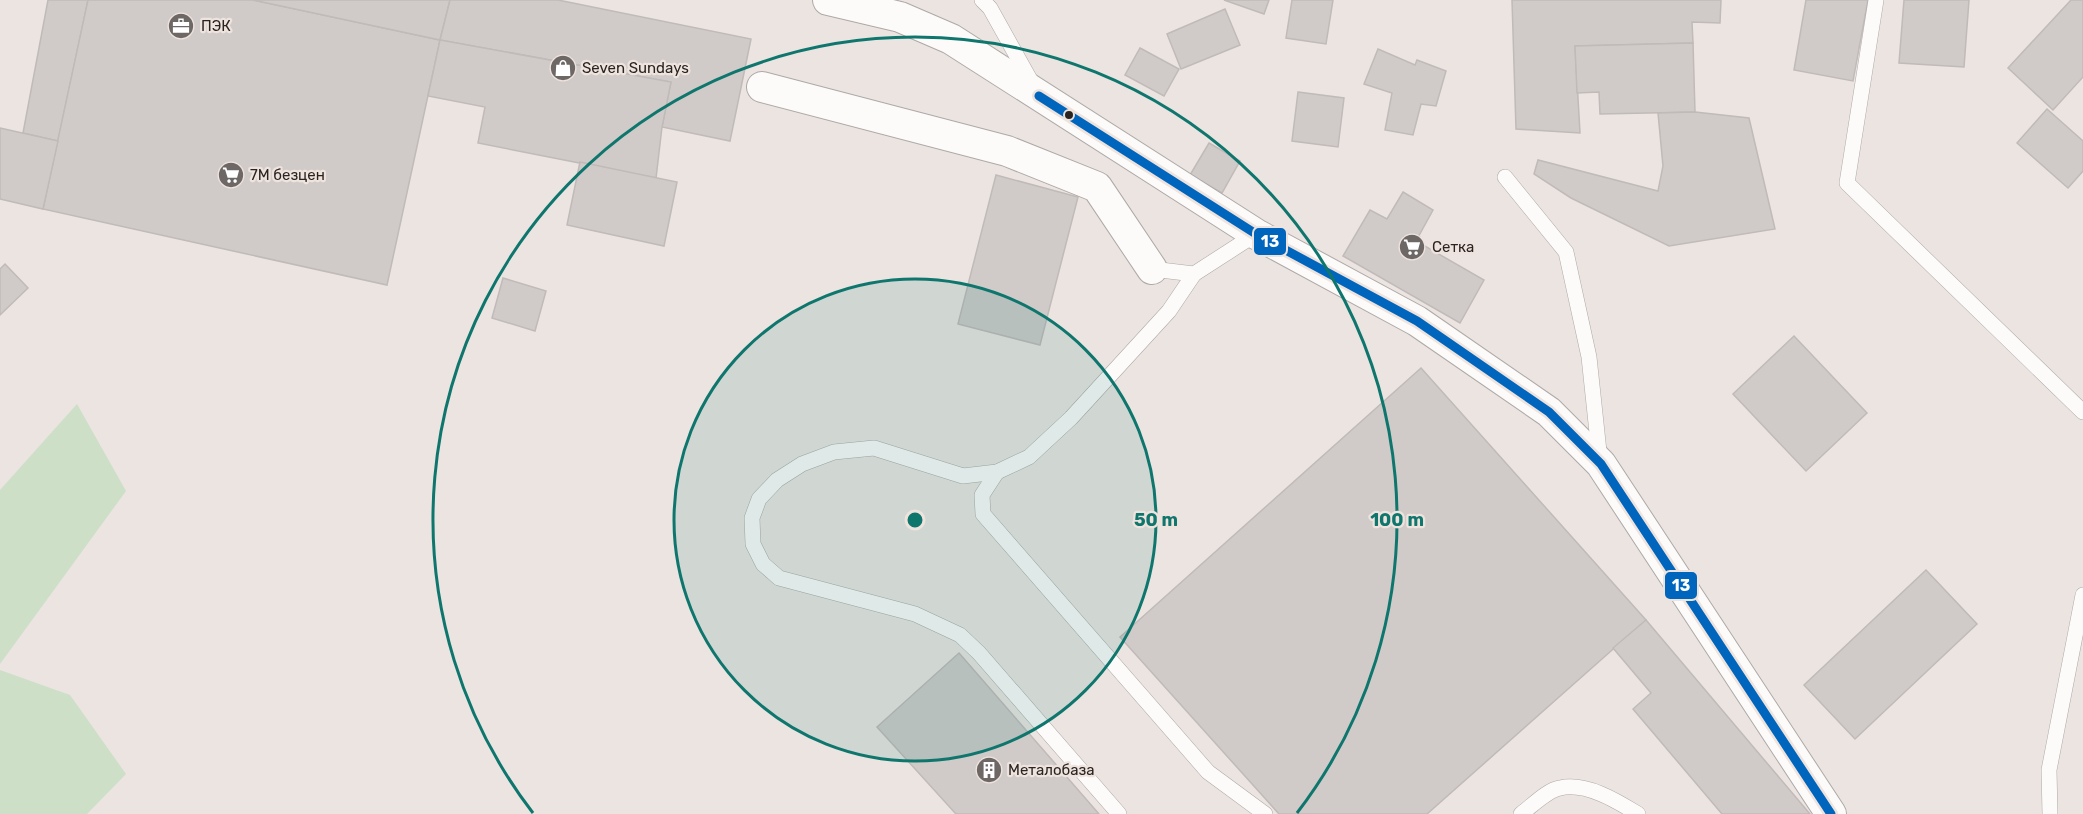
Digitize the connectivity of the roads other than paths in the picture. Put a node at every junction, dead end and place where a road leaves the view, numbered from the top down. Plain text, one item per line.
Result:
1 (828, 0) edge
2 (982, 0) edge
3 (1876, 0) edge
4 (762, 87) dead end
5 (1039, 96) junction
6 (1505, 177) dead end
7 (1256, 234) junction
8 (1152, 269) joint
9 (1194, 274) junction
10 (2083, 412) edge
11 (1601, 464) junction
12 (997, 472) junction
13 (2083, 595) edge
14 (1119, 814) edge
15 (1265, 814) edge
16 (1521, 814) edge
17 (1638, 814) edge
18 (1831, 814) edge
19 (2050, 814) edge

1 - 5 street
2 - 5 lane
3 - 10 lane
4 - 8 street
5 - 7 street
6 - 11 lane
7 - 9 lane
7 - 11 street
8 - 9 lane
9 - 12 lane
11 - 18 street
12 - 14 lane
12 - 15 lane
13 - 19 lane
16 - 17 lane

